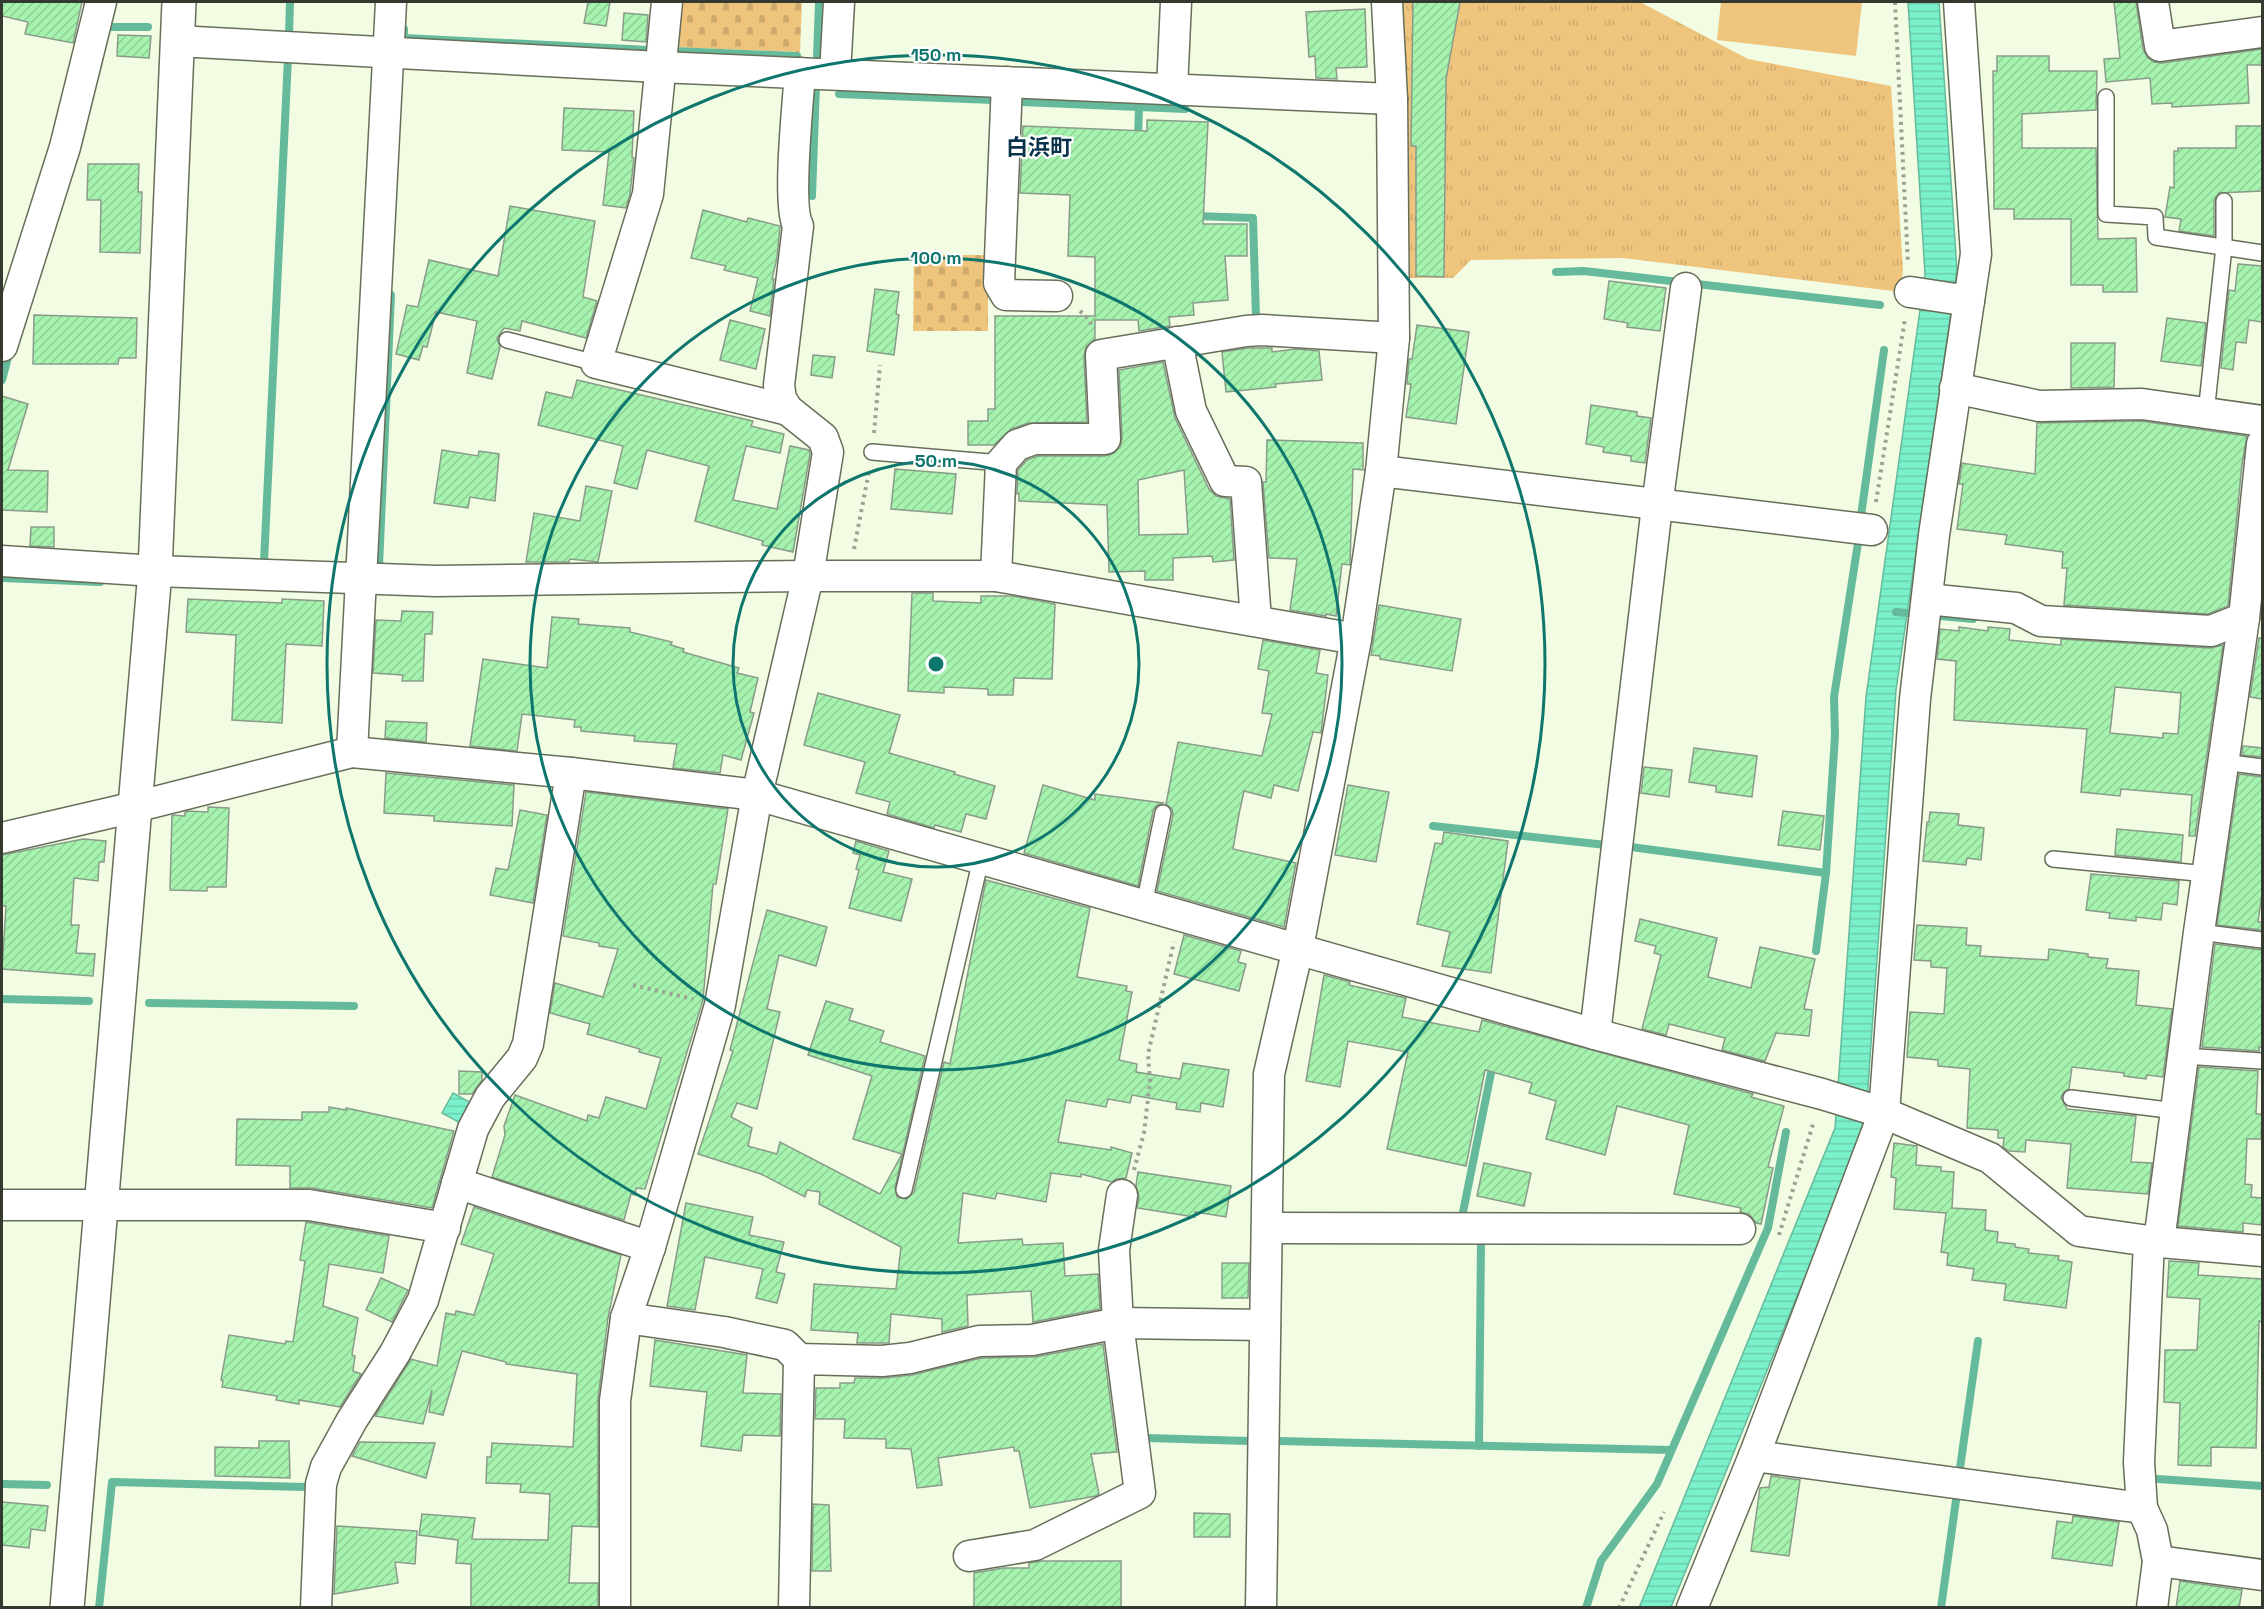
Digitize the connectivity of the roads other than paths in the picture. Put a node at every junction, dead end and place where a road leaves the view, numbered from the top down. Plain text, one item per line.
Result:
1 (101, 2) edge
2 (179, 2) edge
3 (391, 2) edge
4 (667, 2) edge
5 (839, 2) edge
6 (1176, 2) edge
7 (1387, 2) edge
8 (1959, 2) edge
9 (2153, 2) edge
10 (2262, 32) edge
11 (177, 41) junction
12 (388, 53) junction
13 (659, 67) junction
14 (817, 74) junction
15 (1007, 82) junction
16 (1172, 89) junction
17 (2106, 97) dead end
18 (1392, 99) junction
19 (2224, 201) dead end
20 (2224, 247) junction
21 (2262, 253) edge
22 (1686, 288) dead end
23 (1916, 292) dead end
24 (1057, 296) road end
25 (1964, 300) junction
26 (1394, 338) junction
27 (507, 340) dead end
28 (1177, 342) junction
29 (2, 346) edge
30 (596, 363) junction
31 (1955, 388) junction
32 (788, 410) junction
33 (2206, 413) junction
34 (2262, 421) edge
35 (2262, 444) edge
36 (872, 452) dead end
37 (1001, 463) junction
38 (1381, 471) junction
39 (1657, 506) junction
40 (1872, 530) dead end
41 (2, 561) edge
42 (155, 571) junction
43 (808, 576) junction
44 (996, 576) junction
45 (362, 579) junction
46 (1926, 608) junction
47 (1256, 621) junction
48 (2247, 624) edge
49 (1356, 639) junction
50 (352, 752) junction
51 (2223, 762) junction
52 (2262, 767) edge
53 (571, 772) junction
54 (757, 795) junction
55 (135, 807) junction
56 (1163, 813) dead end
57 (2, 838) edge
58 (981, 859) junction
59 (2053, 859) dead end
60 (2207, 874) junction
61 (1144, 905) junction
62 (2199, 932) junction
63 (2262, 940) edge
64 (1298, 948) junction
65 (1595, 1034) junction
66 (2183, 1056) junction
67 (2262, 1061) edge
68 (2071, 1098) dead end
69 (2176, 1111) junction
70 (1878, 1112) junction
71 (458, 1183) junction
72 (904, 1190) dead end
73 (1122, 1195) road end
74 (2, 1205) edge
75 (101, 1205) junction
76 (444, 1228) junction
77 (1267, 1228) junction
78 (1740, 1229) dead end
79 (2154, 1241) junction
80 (650, 1247) junction
81 (2262, 1251) edge
82 (626, 1317) junction
83 (1118, 1323) junction
84 (1265, 1325) junction
85 (799, 1359) junction
86 (1754, 1456) junction
87 (2142, 1508) junction
88 (969, 1556) dead end
89 (2158, 1560) junction
90 (2262, 1575) edge
91 (67, 1608) edge
92 (316, 1608) edge
93 (615, 1608) edge
94 (794, 1608) edge
95 (1261, 1608) edge
96 (1692, 1608) edge
97 (2152, 1608) edge

1 - 29 street
2 - 11 street
3 - 12 street
4 - 13 street
5 - 14 street
6 - 16 street
7 - 18 street
8 - 25 street
9 - 10 street
11 - 12 street
11 - 42 street
12 - 13 street
12 - 45 street
13 - 14 street
13 - 30 street
14 - 15 street
14 - 32 street
15 - 16 street
15 - 24 street
16 - 18 street
17 - 20 lane
18 - 26 street
19 - 20 lane
20 - 21 lane
20 - 33 lane
22 - 39 street
23 - 25 street
25 - 31 street
26 - 28 street
26 - 38 street
27 - 30 lane
28 - 37 street
28 - 47 street
30 - 32 street
31 - 33 street
31 - 46 street
32 - 43 street
33 - 34 street
35 - 48 street
36 - 37 lane
37 - 44 street
38 - 39 street
38 - 49 street
39 - 40 street
39 - 65 street
41 - 42 street
42 - 45 street
42 - 55 street
43 - 44 street
43 - 45 street
43 - 54 street
44 - 47 street
45 - 50 street
46 - 48 street
46 - 70 street
47 - 49 street
48 - 51 street
49 - 64 street
50 - 53 street
50 - 55 street
51 - 52 lane
51 - 60 street
53 - 54 street
53 - 71 street
54 - 58 street
54 - 80 street
55 - 57 street
55 - 75 street
56 - 61 lane
58 - 61 street
58 - 72 lane
59 - 60 lane
60 - 62 street
61 - 64 street
62 - 63 lane
62 - 66 street
64 - 65 street
64 - 77 street
65 - 70 street
66 - 67 lane
66 - 69 street
68 - 69 lane
69 - 79 street
70 - 79 street
70 - 86 street
71 - 76 street
71 - 80 street
73 - 83 street
74 - 75 street
75 - 76 street
75 - 91 street
76 - 92 street
77 - 78 street
77 - 84 street
79 - 81 street
79 - 87 street
80 - 82 street
82 - 85 street
82 - 93 street
83 - 84 street
83 - 85 street
83 - 88 street
84 - 95 street
85 - 94 street
86 - 87 street
86 - 96 street
87 - 89 street
89 - 90 street
89 - 97 street

